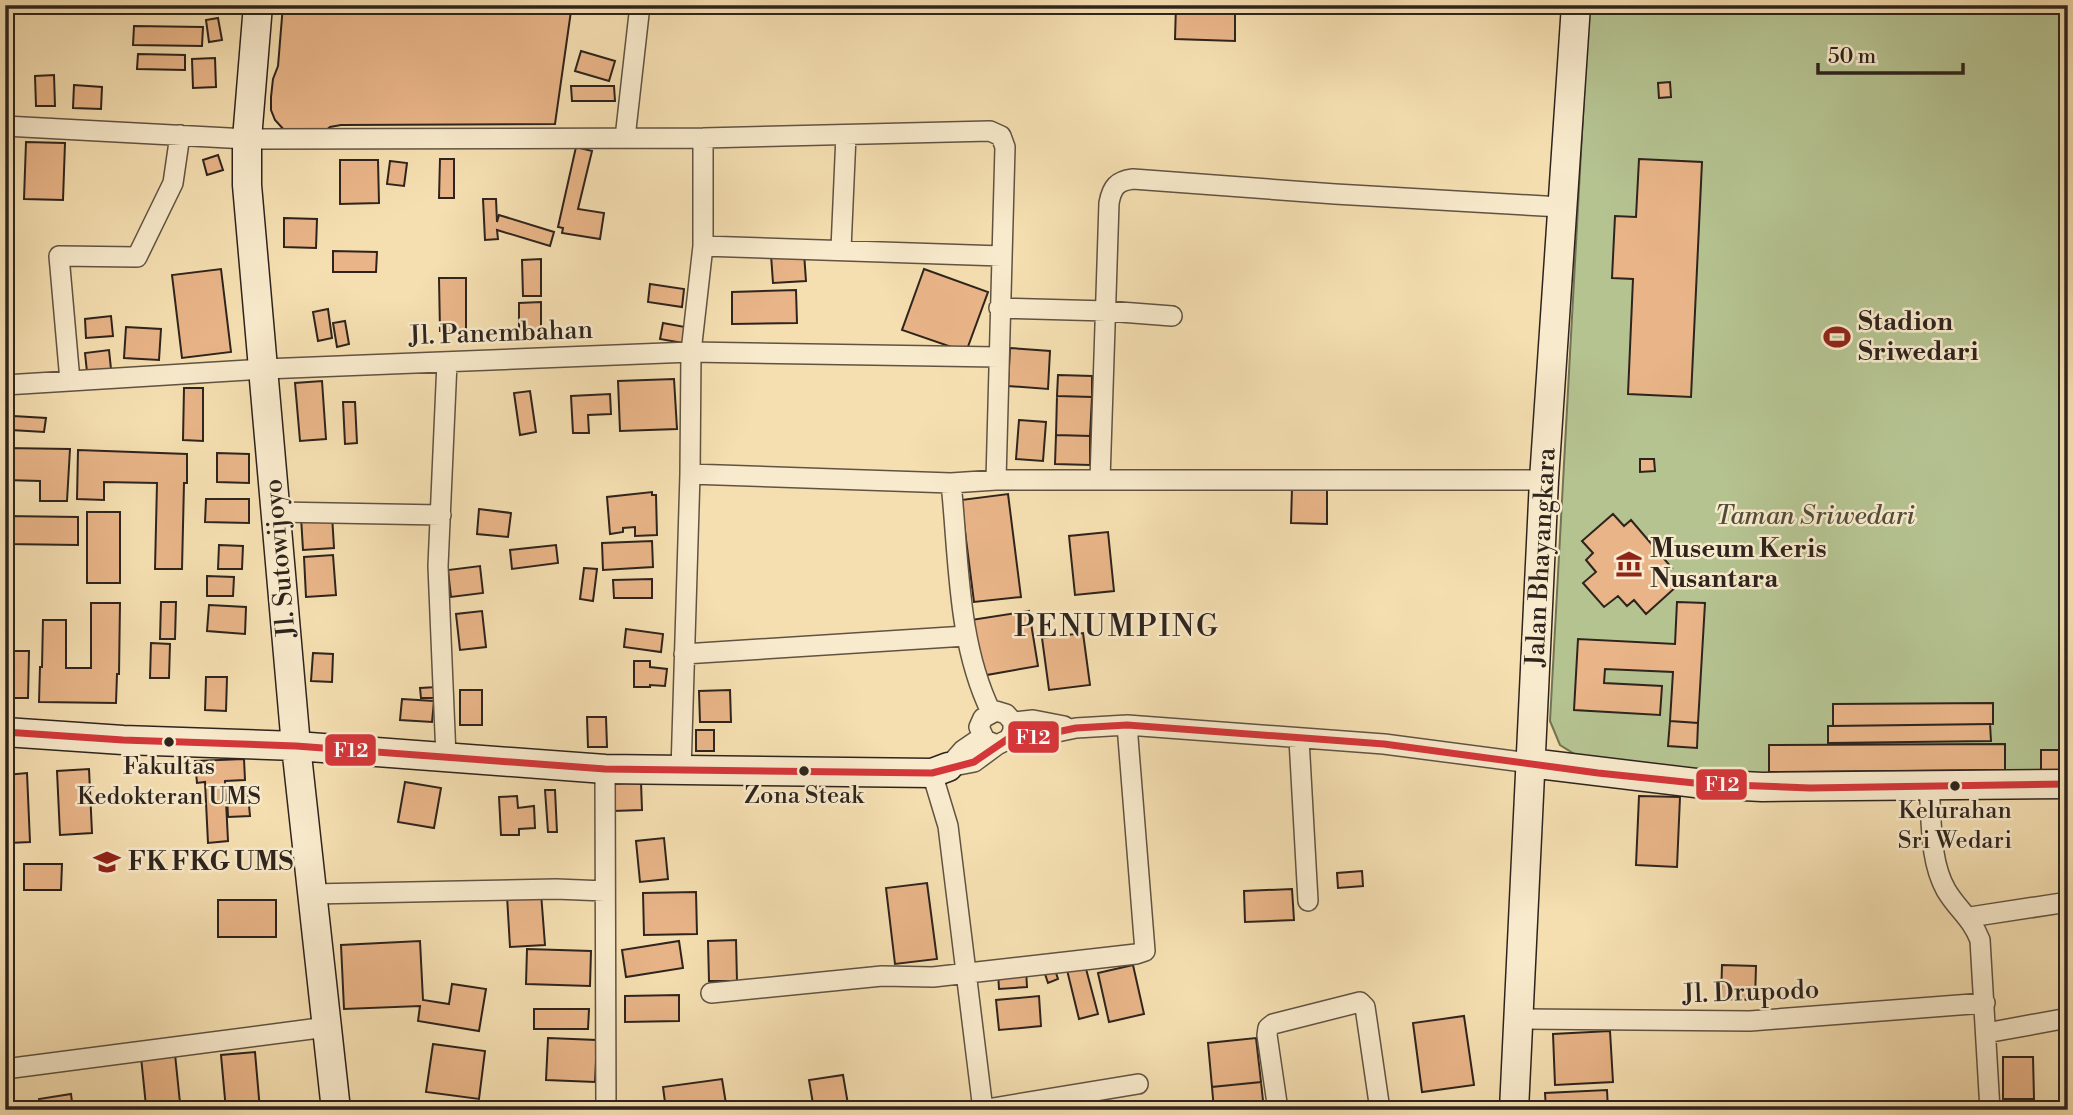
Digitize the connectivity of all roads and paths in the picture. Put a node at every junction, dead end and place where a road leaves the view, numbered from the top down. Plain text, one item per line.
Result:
1 (258, 5) edge
2 (640, 5) edge
3 (1576, 5) edge
4 (5, 126) edge
5 (180, 135) junction
6 (846, 135) junction
7 (247, 138) junction
8 (625, 138) junction
9 (703, 138) junction
10 (1561, 207) junction
11 (703, 246) junction
12 (841, 249) junction
13 (1001, 256) junction
14 (999, 308) junction
15 (1107, 311) junction
16 (1172, 316) dead end
17 (691, 352) junction
18 (998, 357) junction
19 (447, 362) junction
20 (264, 369) junction
21 (71, 381) junction
22 (5, 385) edge
23 (690, 474) junction
24 (996, 480) junction
25 (1100, 480) junction
26 (1544, 480) junction
27 (951, 482) junction
28 (276, 512) junction
29 (441, 515) junction
30 (966, 636) junction
31 (684, 654) junction
32 (1127, 725) junction
33 (5, 732) edge
34 (1001, 735) junction
35 (1299, 739) junction
36 (296, 746) junction
37 (446, 757) junction
38 (1530, 763) junction
39 (605, 769) junction
40 (940, 770) junction
41 (681, 771) junction
42 (2068, 785) edge
43 (1928, 786) junction
44 (605, 891) junction
45 (312, 894) junction
46 (1308, 901) dead end
47 (2068, 902) edge
48 (1970, 918) junction
49 (967, 972) junction
50 (711, 993) dead end
51 (1985, 1003) junction
52 (2068, 1018) edge
53 (1518, 1019) junction
54 (327, 1027) junction
55 (1986, 1033) junction
56 (5, 1069) edge
57 (1138, 1084) dead end
58 (336, 1110) edge
59 (606, 1110) edge
60 (983, 1110) edge
61 (1278, 1110) edge
62 (1380, 1110) edge
63 (1514, 1110) edge
64 (1990, 1110) edge

1 - 7 main road, Jl. Sutowijoyo
2 - 8 street
3 - 10 main road, Jalan Bhayangkara
4 - 5 street
5 - 7 street
5 - 21 street
6 - 9 street
6 - 12 street
6 - 13 street
7 - 8 street
7 - 20 main road, Jl. Sutowijoyo
8 - 9 street
9 - 11 street
10 - 15 street
10 - 26 main road, Jalan Bhayangkara
11 - 12 street
11 - 17 street
12 - 13 street
13 - 14 street
14 - 15 street
14 - 18 street
15 - 16 street
15 - 25 street
17 - 18 street, Jl. Panembahan
17 - 19 street, Jl. Panembahan
17 - 23 street
18 - 24 street
19 - 20 street, Jl. Panembahan
19 - 29 street
20 - 21 street, Jl. Panembahan
20 - 28 main road, Jl. Sutowijoyo
21 - 22 street, Jl. Panembahan
23 - 27 street
23 - 31 street
24 - 25 street
24 - 27 street
25 - 26 street
26 - 38 main road, Jalan Bhayangkara
27 - 30 street
28 - 29 street
28 - 36 main road, Jl. Sutowijoyo
29 - 37 street
30 - 31 street
30 - 34 street
31 - 41 street
32 - 34 street
32 - 35 street
32 - 49 street
33 - 36 main road
34 - 40 street
35 - 38 street
35 - 46 street
36 - 37 main road
36 - 45 main road, Jl. Sutowijoyo
37 - 39 main road
38 - 43 main road
38 - 53 main road, Jalan Bhayangkara
39 - 41 main road
39 - 44 street
40 - 41 main road
40 - 49 street
42 - 43 main road
43 - 48 street
44 - 45 street
44 - 59 street
45 - 54 main road, Jl. Sutowijoyo
47 - 48 street
48 - 51 street
49 - 50 street
49 - 60 street
51 - 53 street, Jl. Drupodo
51 - 55 street
52 - 55 street
53 - 63 main road, Jalan Bhayangkara
54 - 56 street
54 - 58 main road, Jl. Sutowijoyo
55 - 64 street
57 - 60 street
61 - 62 street

